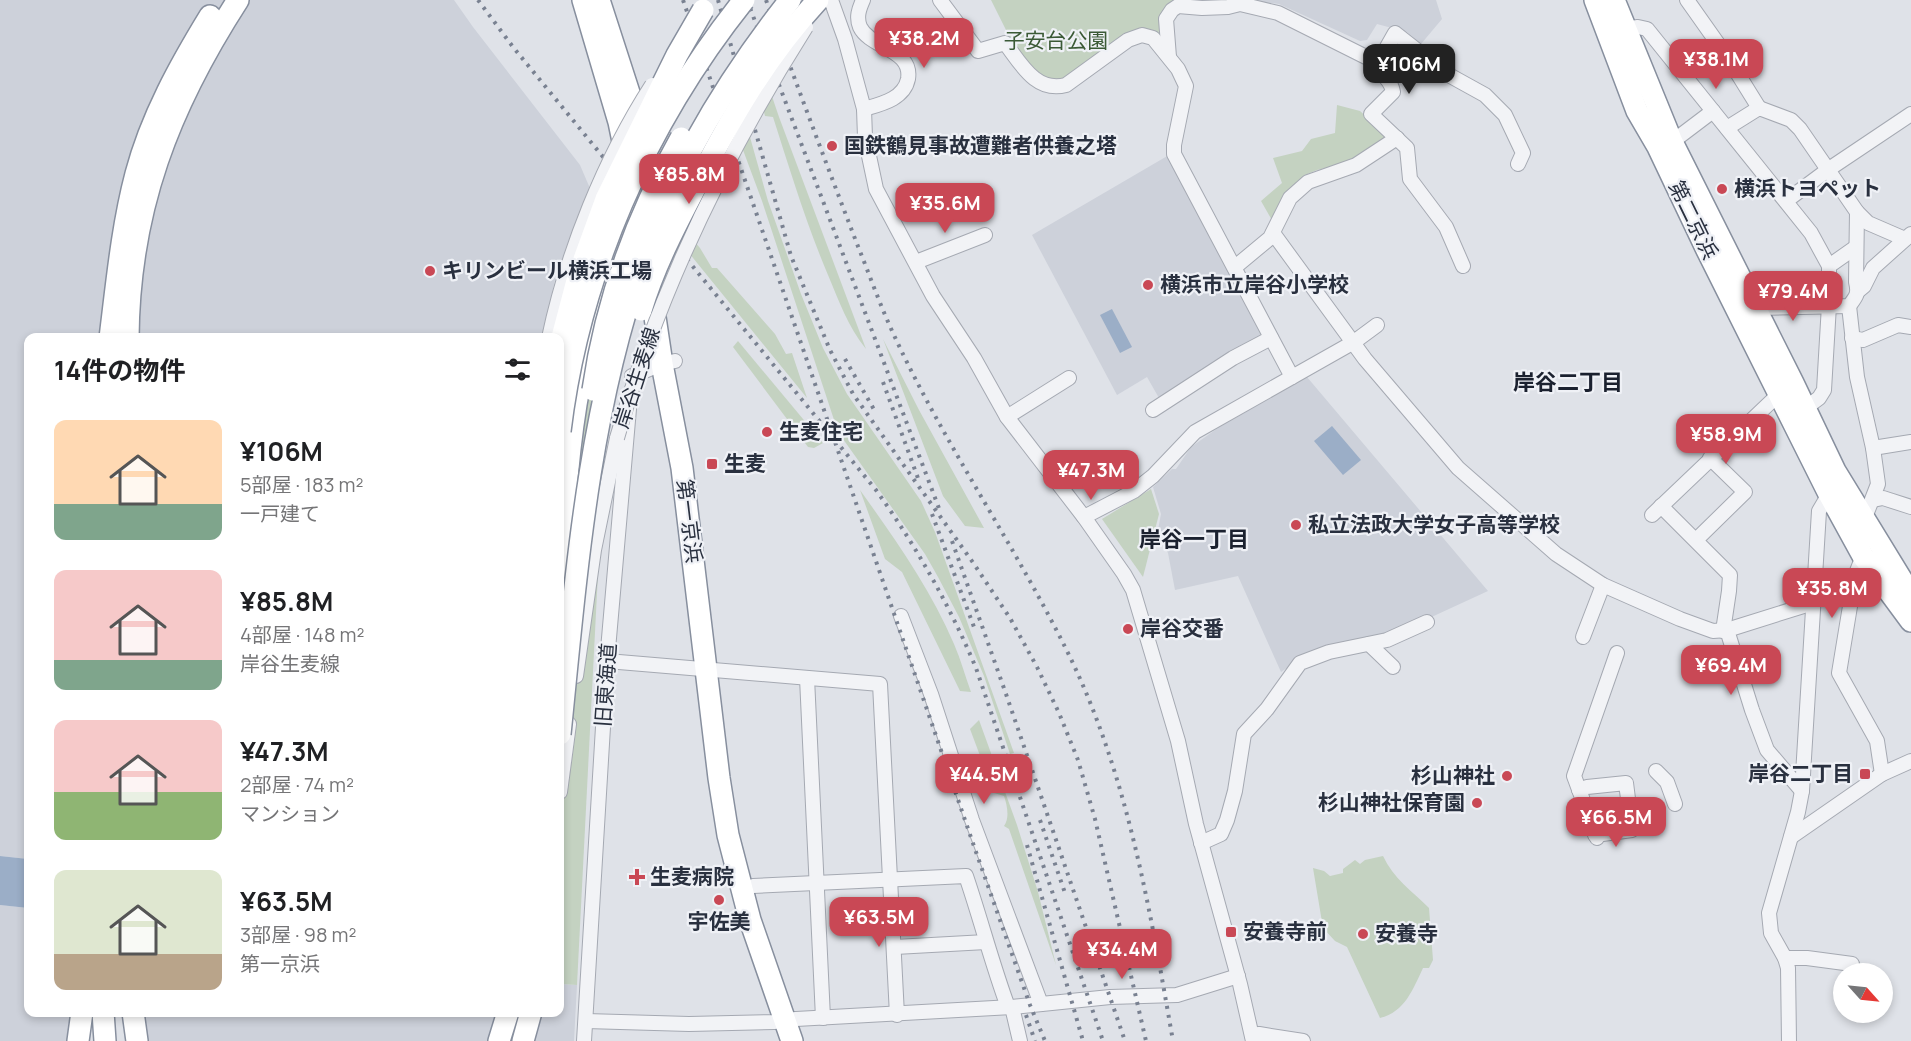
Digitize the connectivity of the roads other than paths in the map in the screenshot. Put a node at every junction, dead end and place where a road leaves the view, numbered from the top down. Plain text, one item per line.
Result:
1 (220, 0) edge
2 (238, 0) edge
3 (583, 0) edge
4 (600, 0) edge
5 (744, 0) edge
6 (789, 0) edge
7 (818, 0) edge
8 (823, 0) edge
9 (831, 0) edge
10 (863, 0) edge
11 (940, 0) edge
12 (1595, 0) edge
13 (1614, 0) edge
14 (1688, 0) edge
15 (707, 5) edge
16 (1625, 29) junction
17 (711, 42) junction
18 (1169, 57) junction
19 (1378, 63) junction
20 (1760, 108) junction
21 (864, 109) junction
22 (1713, 111) junction
23 (1911, 114) edge
24 (1727, 129) junction
25 (1397, 138) junction
26 (1665, 144) junction
27 (1518, 164) dead end
28 (1829, 169) junction
29 (1786, 201) junction
30 (1857, 212) junction
31 (1273, 233) junction
32 (986, 235) dead end
33 (1908, 237) edge
34 (1856, 247) junction
35 (916, 262) junction
36 (1463, 266) dead end
37 (1234, 267) junction
38 (1829, 267) junction
39 (1858, 291) junction
40 (1829, 305) junction
41 (1849, 306) junction
42 (1756, 308) junction
43 (1377, 325) dead end
44 (1911, 327) edge
45 (112, 333) edge
46 (128, 333) edge
47 (550, 333) edge
48 (563, 333) edge
49 (1271, 338) junction
50 (1852, 338) junction
51 (1354, 342) junction
52 (669, 363) junction
53 (1292, 377) junction
54 (1069, 378) dead end
55 (1779, 394) junction
56 (564, 408) edge
57 (1804, 409) junction
58 (1153, 410) dead end
59 (1007, 417) junction
60 (1911, 442) edge
61 (1873, 448) junction
62 (1710, 458) junction
63 (1835, 489) junction
64 (1873, 500) junction
65 (1911, 507) edge
66 (1084, 517) junction
67 (1864, 520) junction
68 (564, 527) edge
69 (1696, 540) junction
70 (1863, 556) junction
71 (1603, 585) junction
72 (1911, 595) edge
73 (1813, 603) junction
74 (902, 616) dead end
75 (1911, 621) edge
76 (1427, 622) dead end
77 (1725, 631) junction
78 (1583, 637) dead end
79 (1370, 644) junction
80 (1617, 653) dead end
81 (573, 658) junction
82 (607, 661) junction
83 (1393, 667) dead end
84 (712, 669) junction
85 (807, 678) junction
86 (564, 711) edge
87 (564, 751) edge
88 (1911, 761) edge
89 (1656, 771) dead end
90 (1882, 774) junction
91 (1579, 790) junction
92 (1802, 791) junction
93 (1675, 804) dead end
94 (1791, 837) junction
95 (1201, 843) junction
96 (891, 879) junction
97 (817, 883) junction
98 (753, 886) junction
99 (986, 942) junction
100 (895, 947) junction
101 (1785, 958) junction
102 (1844, 963) edge
103 (1238, 976) junction
104 (1041, 1004) junction
105 (1010, 1007) junction
106 (897, 1015) junction
107 (81, 1017) edge
108 (86, 1017) edge
109 (104, 1017) edge
110 (117, 1017) edge
111 (134, 1017) edge
112 (506, 1017) edge
113 (511, 1017) edge
114 (518, 1017) edge
115 (525, 1017) edge
116 (531, 1017) edge
117 (823, 1018) junction
118 (791, 1019) junction
119 (586, 1021) junction
120 (1252, 1038) edge
121 (78, 1041) edge
122 (86, 1041) edge
123 (105, 1041) edge
124 (117, 1041) edge
125 (137, 1041) edge
126 (499, 1041) edge
127 (504, 1041) edge
128 (513, 1041) edge
129 (518, 1041) edge
130 (525, 1041) edge
131 (584, 1041) edge
132 (792, 1041) edge
133 (804, 1041) edge
134 (1020, 1041) edge
135 (1303, 1041) edge
136 (1789, 1041) edge

1 - 45 highway
2 - 46 highway
3 - 52 highway, 第一京浜
4 - 52 highway, 第一京浜
5 - 17 highway, bridge
6 - 81 highway, bridge
7 - 81 highway, bridge
8 - 81 street, 岸谷生麦線, bridge
9 - 21 street
10 - 21 street
11 - 18 street
12 - 26 highway, 第二京浜
13 - 16 highway, 第二京浜
14 - 20 street
15 - 47 street, bridge
15 - 48 highway, bridge
16 - 22 street
16 - 26 highway, 第二京浜
17 - 56 highway, bridge
17 - 68 highway, bridge
18 - 19 street
18 - 37 street
19 - 25 street
19 - 27 street
20 - 24 street
20 - 28 street
21 - 35 street
22 - 24 street
22 - 26 street
23 - 28 street
24 - 29 street
25 - 31 street
25 - 36 street
26 - 42 highway, 第二京浜
26 - 55 highway, 第二京浜
28 - 29 street
28 - 30 street
29 - 38 street
30 - 33 street
30 - 34 street
31 - 37 street
31 - 51 street
32 - 35 street
33 - 39 street
34 - 38 street
34 - 39 street
35 - 59 street
37 - 49 street
38 - 40 street
39 - 41 street
40 - 41 street
40 - 42 street
40 - 57 street
41 - 50 street
42 - 57 highway, 第二京浜
43 - 51 street
44 - 50 street
49 - 53 street
49 - 58 street
50 - 61 street
51 - 53 street
51 - 71 street
52 - 82 street, 旧東海道
52 - 84 highway, 第一京浜
53 - 66 street
54 - 59 street
55 - 62 street
55 - 63 highway, 第二京浜
57 - 63 highway, 第二京浜
59 - 66 street
60 - 61 street
61 - 64 street
62 - 69 street
62 - 69 street
63 - 67 highway, 第二京浜
63 - 70 highway, 第二京浜
63 - 73 street
64 - 65 street
64 - 67 street
66 - 95 street
67 - 72 highway, 第二京浜
69 - 77 street
70 - 75 highway, 第二京浜
70 - 90 street
71 - 77 street
71 - 78 street
73 - 77 street
73 - 92 street
74 - 104 street
76 - 79 street
77 - 92 street
79 - 83 street
79 - 95 street
80 - 91 street
81 - 86 highway, bridge
81 - 87 street, 岸谷生麦線
82 - 84 street
82 - 119 street, 旧東海道
84 - 85 street
84 - 98 highway, 第一京浜
84 - 118 highway, 第一京浜
85 - 96 street
85 - 97 street
88 - 90 street
89 - 93 street
90 - 94 street
91 - 91 street
92 - 94 street
94 - 101 street
95 - 103 street
96 - 97 street
96 - 99 street
96 - 100 street
97 - 98 street
97 - 117 street
98 - 118 highway, 第一京浜
99 - 100 street
99 - 105 street
100 - 106 street
101 - 102 street
101 - 136 street
103 - 104 street
103 - 120 street
104 - 105 street
105 - 106 street
105 - 134 street
106 - 117 street
107 - 121 highway
108 - 122 highway
109 - 123 highway
110 - 124 highway
111 - 125 highway
112 - 126 highway
113 - 127 street
114 - 128 highway
115 - 129 street
116 - 130 highway
117 - 118 street
118 - 119 street
118 - 132 highway, 第一京浜
118 - 133 highway, 第一京浜
119 - 131 street, 旧東海道
120 - 135 street

